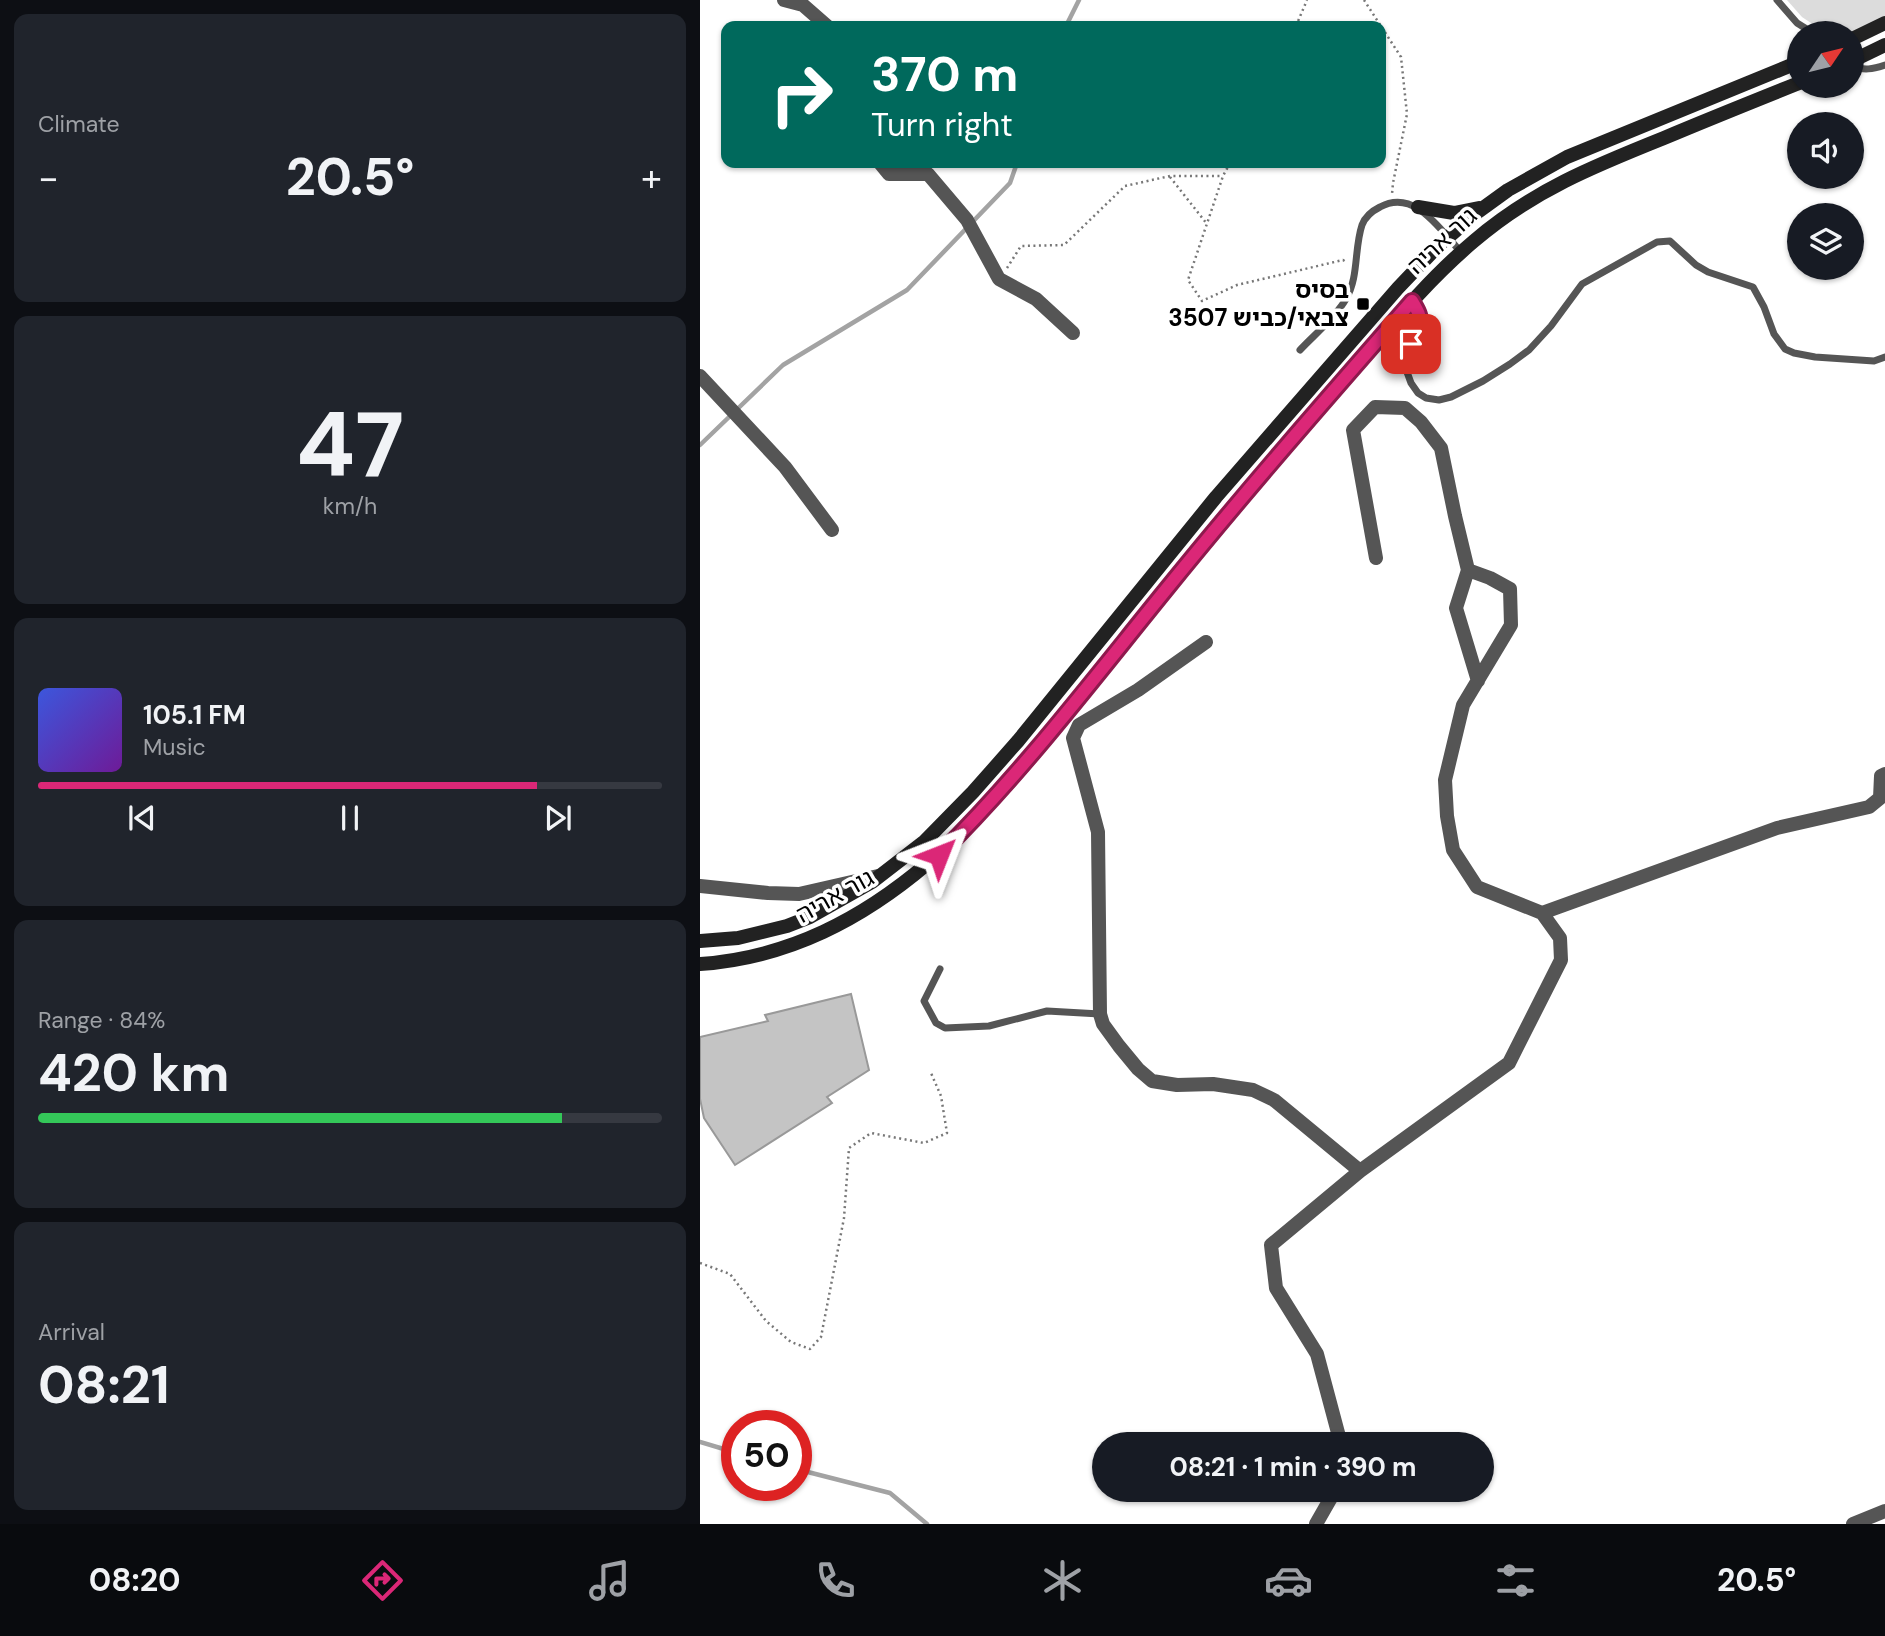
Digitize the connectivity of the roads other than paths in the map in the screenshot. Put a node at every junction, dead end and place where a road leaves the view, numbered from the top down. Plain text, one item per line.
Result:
1 (785, 0) edge
2 (1777, 0) edge
3 (821, 21) edge
4 (1795, 21) edge
5 (1885, 23) edge
6 (1864, 34) edge
7 (1885, 44) edge
8 (1864, 55) edge
9 (1885, 65) edge
10 (1787, 67) edge
11 (1864, 69) edge
12 (1787, 88) edge
13 (885, 168) edge
14 (1487, 205) junction
15 (1418, 207) junction
16 (1447, 238) junction
17 (1461, 252) junction
18 (1412, 301) junction
19 (1073, 332) dead end
20 (1300, 350) dead end
21 (1885, 358) edge
22 (700, 376) edge
23 (832, 530) dead end
24 (1376, 558) dead end
25 (1468, 570) junction
26 (1206, 642) dead end
27 (1478, 681) junction
28 (1885, 774) edge
29 (882, 875) junction
30 (700, 886) edge
31 (1542, 913) junction
32 (700, 942) edge
33 (700, 964) edge
34 (940, 969) dead end
35 (1100, 1014) junction
36 (1360, 1171) junction
37 (1338, 1432) edge
38 (1329, 1502) edge
39 (1885, 1511) edge
40 (1316, 1524) edge
41 (1853, 1524) edge

1 - 3 street
2 - 4 lane
5 - 6 main road
7 - 8 main road
9 - 11 lane
10 - 14 main road, גור אריה
12 - 17 main road, גור אריה
13 - 19 street
14 - 15 main road
14 - 16 main road, גור אריה
15 - 16 lane
15 - 20 lane
16 - 17 lane
16 - 29 main road, גור אריה
17 - 18 main road, גור אריה
18 - 21 lane
18 - 33 main road, גור אריה
22 - 23 street
24 - 25 street
25 - 27 street
25 - 27 street
26 - 35 street
27 - 31 street
28 - 31 street
29 - 30 street
29 - 32 main road, גור אריה
31 - 36 street
34 - 35 lane
35 - 36 street
36 - 37 street
38 - 40 street
39 - 41 street

